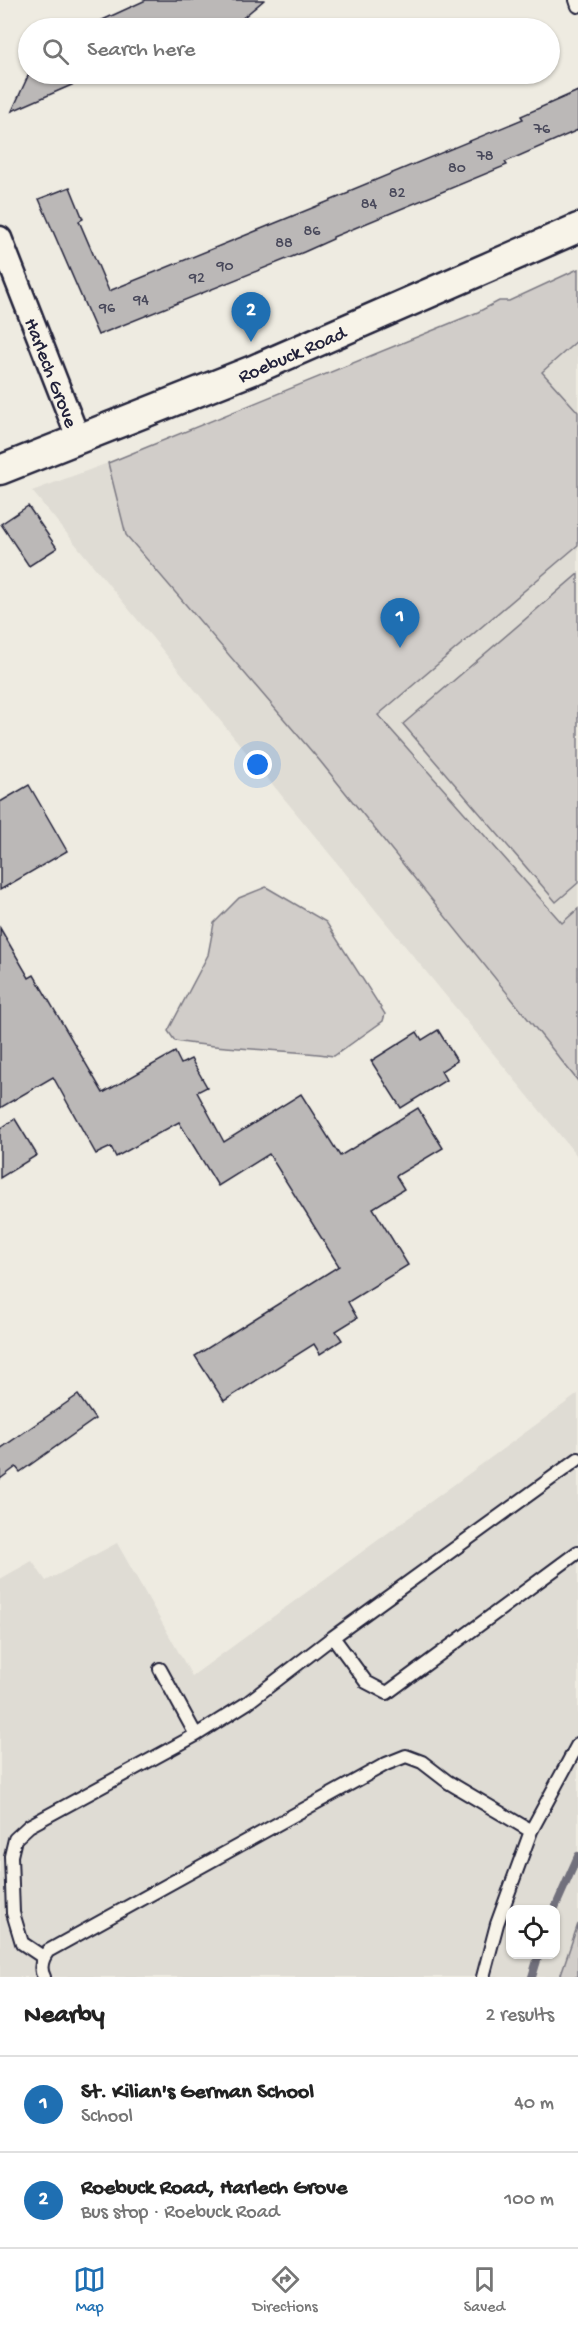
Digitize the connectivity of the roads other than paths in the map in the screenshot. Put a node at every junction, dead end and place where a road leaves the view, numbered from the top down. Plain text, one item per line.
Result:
1 (576, 0) edge
2 (578, 6) edge
3 (578, 228) edge
4 (0, 238) edge
5 (79, 440) junction
6 (0, 470) edge
7 (578, 1459) edge
8 (578, 1552) edge
9 (333, 1637) junction
10 (160, 1668) dead end
11 (196, 1735) junction
12 (578, 1743) edge
13 (531, 1831) junction
14 (44, 1957) junction
15 (44, 1977) edge
16 (483, 1977) edge

1 - 2 lane
3 - 5 street, Roebuck Road
4 - 5 street, Harlech Grove
5 - 6 street, Roebuck Road
7 - 9 lane
8 - 9 lane
9 - 11 lane
10 - 11 lane
11 - 14 lane
12 - 13 lane
13 - 14 lane
13 - 16 lane
14 - 15 lane

